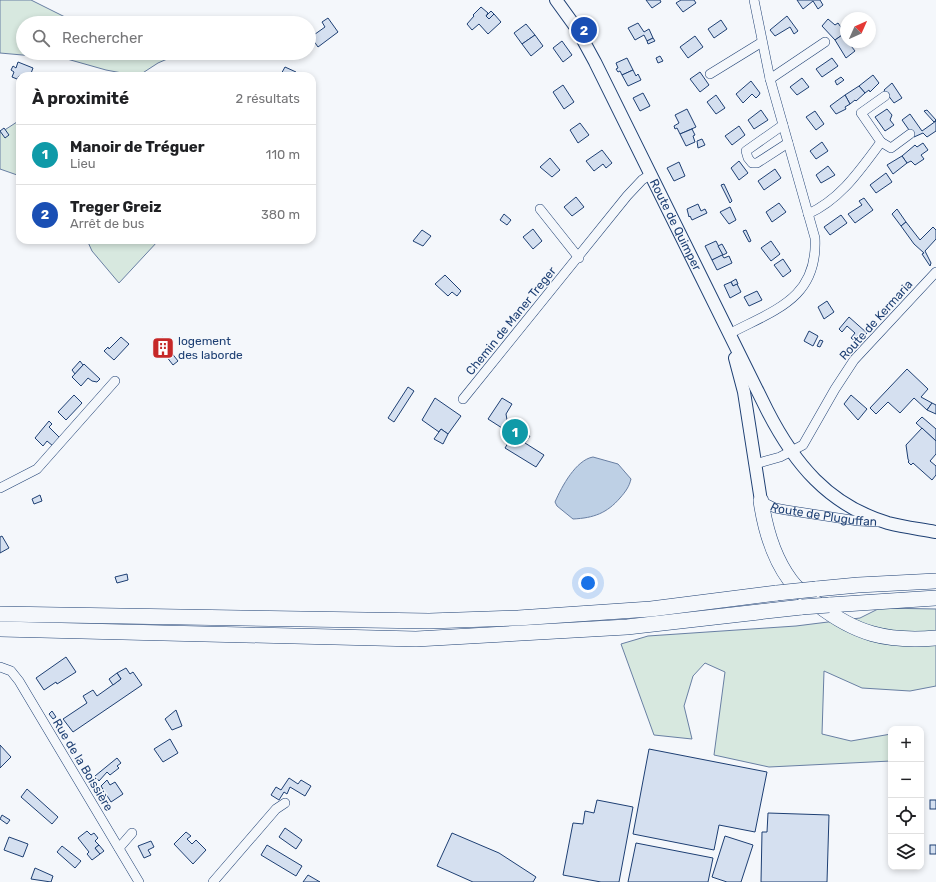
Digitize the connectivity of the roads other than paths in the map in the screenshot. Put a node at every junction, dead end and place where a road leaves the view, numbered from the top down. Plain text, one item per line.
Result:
1 (556, 0) edge
2 (754, 0) edge
3 (762, 42) junction
4 (825, 42) dead end
5 (710, 74) dead end
6 (770, 79) junction
7 (886, 96) dead end
8 (783, 125) junction
9 (910, 134) dead end
10 (881, 142) junction
11 (788, 143) junction
12 (651, 174) junction
13 (540, 209) dead end
14 (808, 214) junction
15 (579, 258) junction
16 (936, 272) edge
17 (729, 334) junction
18 (115, 381) dead end
19 (463, 399) dead end
20 (791, 452) junction
21 (755, 464) junction
22 (0, 488) edge
23 (761, 500) junction
24 (888, 523) junction
25 (936, 532) edge
26 (936, 581) edge
27 (936, 598) edge
28 (0, 614) edge
29 (0, 629) edge
30 (936, 638) edge
31 (0, 667) edge
32 (285, 803) dead end
33 (132, 833) dead end
34 (119, 848) junction
35 (139, 882) edge
36 (213, 882) edge

1 - 12 main road, Route de Quimper
2 - 3 street
3 - 5 street
3 - 6 street
4 - 6 street
6 - 8 street
7 - 10 street
8 - 11 street
8 - 11 street
9 - 10 street
10 - 14 street
11 - 14 street
12 - 15 street, Chemin de Maner Treger
12 - 17 main road, Route de Quimper
13 - 15 street
14 - 17 street
15 - 19 street, Chemin de Maner Treger
16 - 20 street, Route de Kermaria
17 - 20 main road, Route de Quimper
17 - 21 main road
18 - 22 street
20 - 21 street, Route de Kermaria
20 - 24 main road, Route de Pluguffan
21 - 23 main road
23 - 24 street, Route de Pluguffan
23 - 30 highway
24 - 25 main road, Route de Pluguffan
26 - 28 highway, bridge
27 - 29 highway, bridge
31 - 34 street, Rue de la Boissière
32 - 36 street
33 - 34 street
34 - 35 street, Rue de la Boissière

